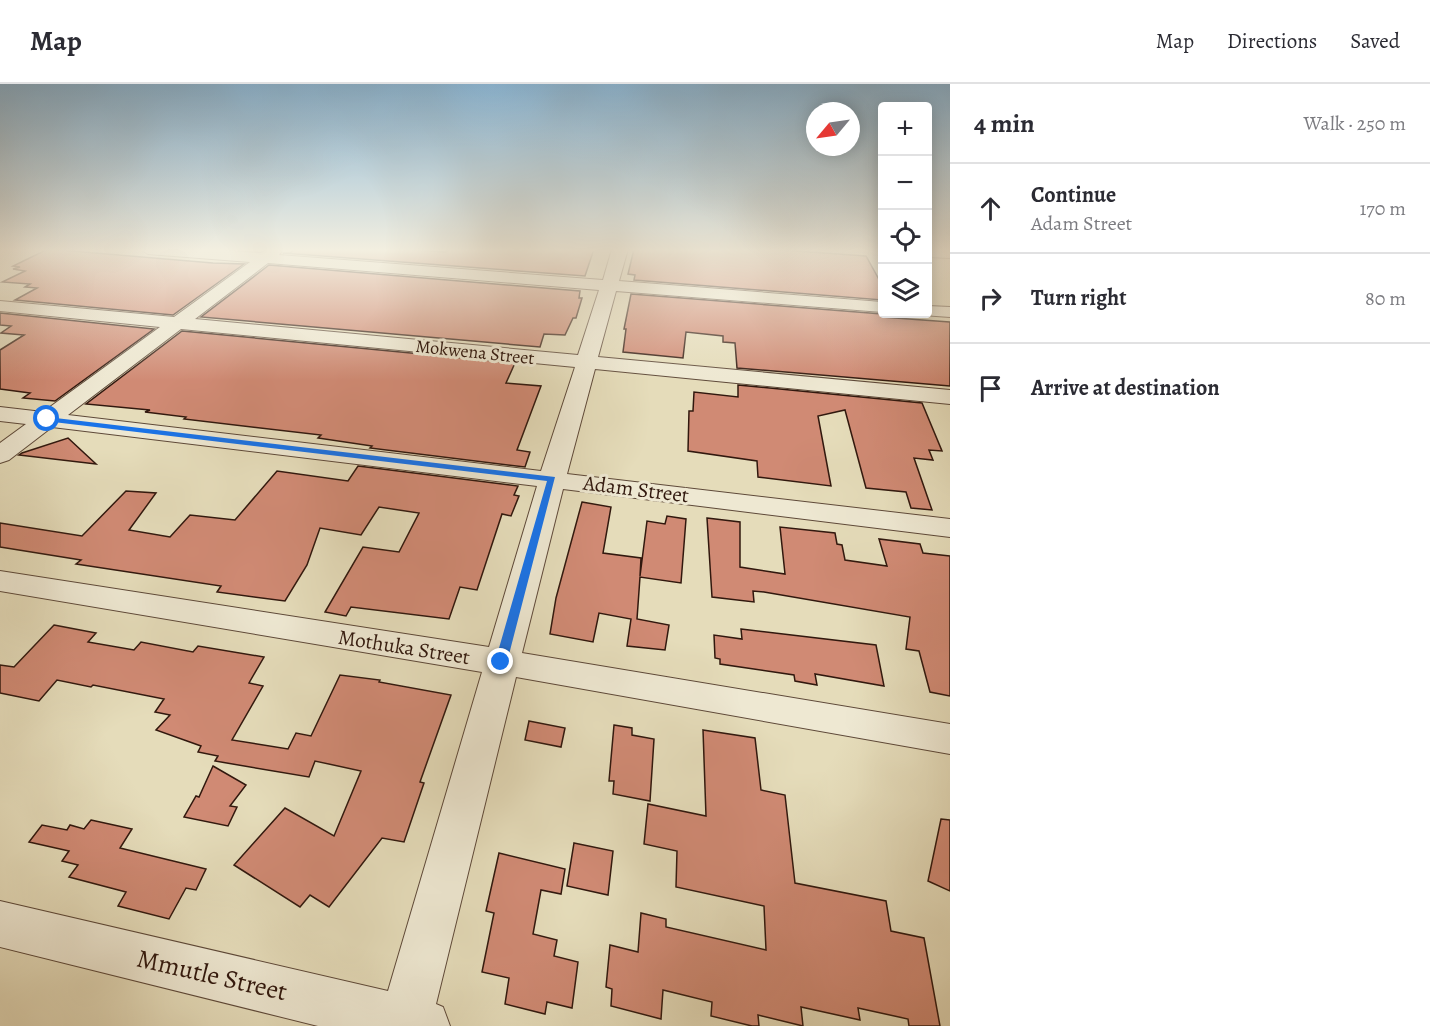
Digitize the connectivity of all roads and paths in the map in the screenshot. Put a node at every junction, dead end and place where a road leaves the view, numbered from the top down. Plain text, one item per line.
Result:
1 (219, 293) edge
2 (607, 293) edge
3 (708, 293) edge
4 (0, 306) edge
5 (878, 307) edge
6 (932, 310) edge
7 (950, 312) edge
8 (179, 323) junction
9 (586, 363) junction
10 (950, 397) edge
11 (0, 414) edge
12 (47, 419) junction
13 (0, 455) edge
14 (552, 479) junction
15 (950, 528) edge
16 (0, 581) edge
17 (501, 662) junction
18 (950, 739) edge
19 (0, 924) edge
20 (411, 1024) edge

1 - 8 street
2 - 9 street
3 - 5 street
4 - 8 street, Mokwena Street
6 - 7 street
8 - 9 street, Mokwena Street
8 - 12 street
9 - 10 street, Mokwena Street
9 - 14 street
11 - 12 street, Adam Street
12 - 13 street
12 - 14 street, Adam Street
14 - 15 street, Adam Street
14 - 17 street
16 - 17 street, Mothuka Street
17 - 18 street, Mothuka Street
17 - 20 street
19 - 20 street, Mmutle Street

